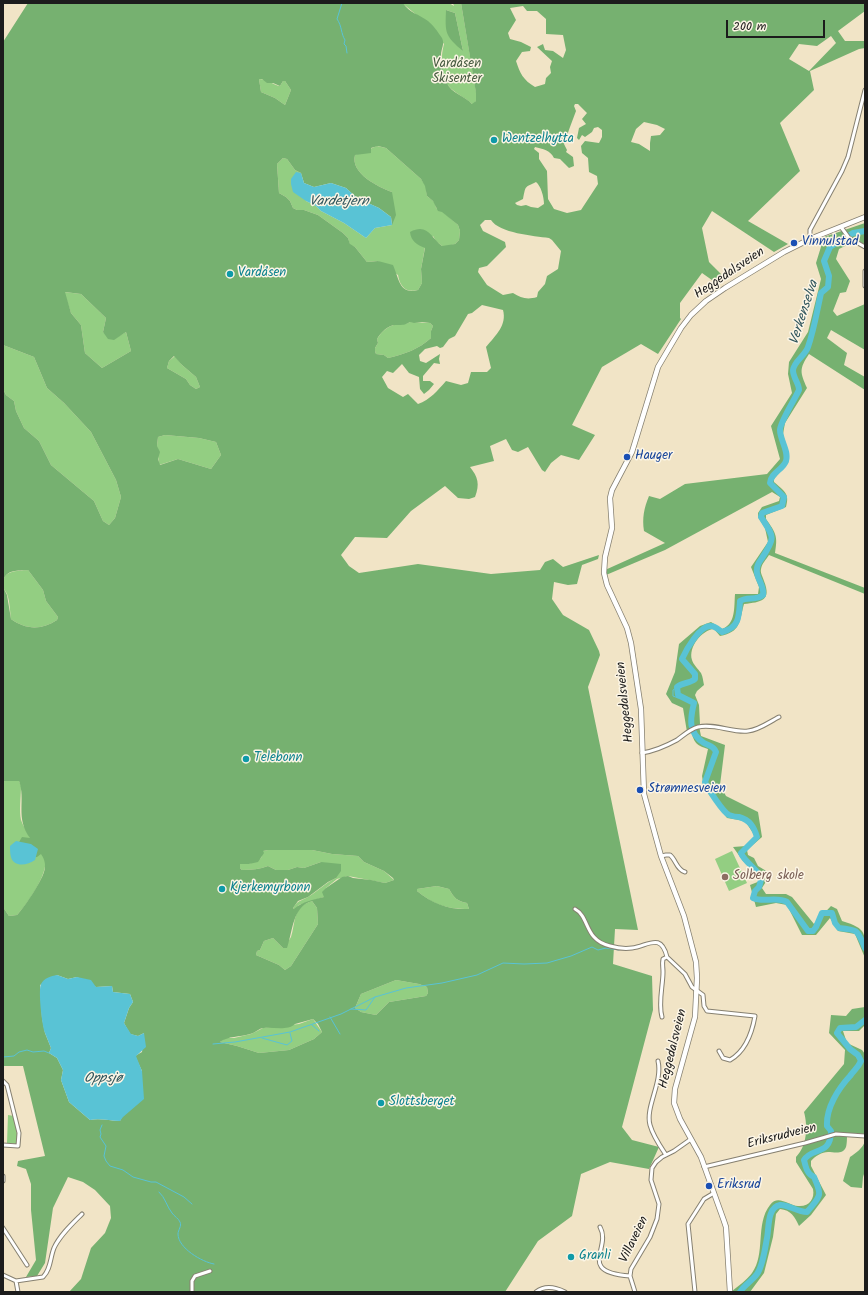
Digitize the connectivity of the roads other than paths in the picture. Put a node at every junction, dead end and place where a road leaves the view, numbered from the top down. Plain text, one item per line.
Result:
1 (865, 90) edge
2 (865, 217) edge
3 (841, 227) junction
4 (810, 239) junction
5 (865, 248) edge
6 (865, 271) edge
7 (865, 286) edge
8 (779, 717) dead end
9 (642, 753) junction
10 (661, 856) junction
11 (685, 872) dead end
12 (575, 909) dead end
13 (667, 957) junction
14 (697, 990) junction
15 (662, 1017) dead end
16 (719, 1051) dead end
17 (658, 1061) dead end
18 (3, 1081) edge
19 (865, 1136) edge
20 (691, 1139) junction
21 (3, 1145) edge
22 (666, 1155) junction
23 (704, 1167) junction
24 (3, 1176) edge
25 (3, 1181) edge
26 (714, 1193) junction
27 (82, 1214) dead end
28 (600, 1227) dead end
29 (3, 1228) edge
30 (27, 1264) dead end
31 (210, 1271) dead end
32 (3, 1275) edge
33 (630, 1276) junction
34 (16, 1281) junction
35 (18, 1292) edge
36 (192, 1292) edge
37 (536, 1292) edge
38 (565, 1292) edge
39 (635, 1292) edge
40 (695, 1292) edge
41 (730, 1292) edge

1 - 4 street
2 - 3 main road, Heggedalsveien
3 - 4 main road, Heggedalsveien
3 - 5 street
4 - 9 main road, Heggedalsveien
6 - 7 street
8 - 9 street
9 - 10 main road, Heggedalsveien
10 - 11 street
10 - 14 main road, Heggedalsveien
12 - 13 street
13 - 14 street
13 - 15 street
14 - 16 street
14 - 20 main road, Heggedalsveien
17 - 22 street
18 - 21 street
19 - 23 street, Eriksrudveien
20 - 22 street, Villaveien
20 - 23 main road, Heggedalsveien
22 - 33 street, Villaveien
23 - 26 main road, Heggedalsveien
24 - 25 street
26 - 40 street
26 - 41 main road, Heggedalsveien
27 - 34 street
28 - 33 street, Villaveien
29 - 30 street
31 - 36 street
32 - 34 street
33 - 39 street, Villaveien
34 - 35 street
37 - 38 street

